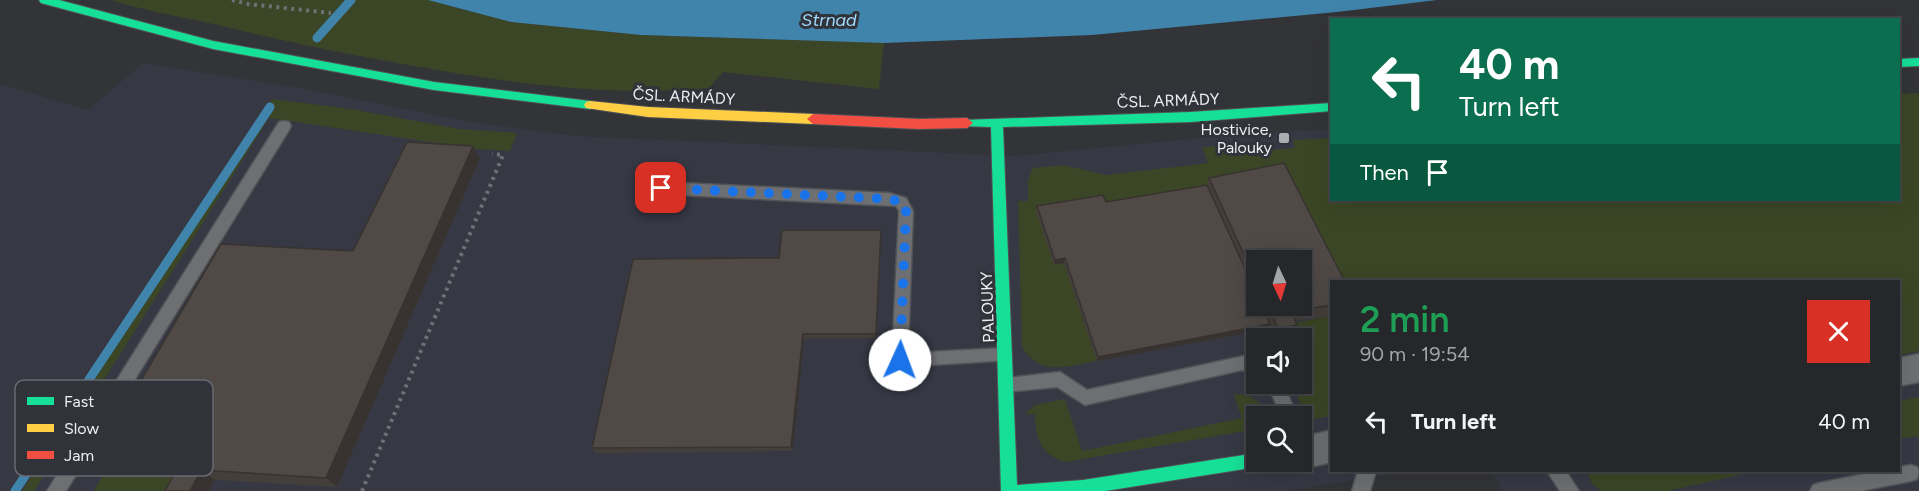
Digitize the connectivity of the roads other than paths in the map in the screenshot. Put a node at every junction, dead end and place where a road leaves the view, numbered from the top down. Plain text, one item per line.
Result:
1 (45, 0) edge
2 (1919, 62) edge
3 (1900, 63) edge
4 (1330, 107) edge
5 (997, 122) junction
6 (284, 126) dead end
7 (661, 188) dead end
8 (1004, 355) junction
9 (1246, 364) edge
10 (1919, 368) edge
11 (1900, 372) edge
12 (125, 380) edge
13 (1006, 386) junction
14 (1246, 462) edge
15 (1366, 472) edge
16 (1557, 472) edge
17 (1911, 473) dead end
18 (65, 476) edge
19 (56, 491) edge
20 (1009, 491) edge
21 (1021, 491) edge
22 (1362, 491) edge
23 (1570, 491) edge
24 (1819, 491) edge

1 - 5 main road, ČSL. ARMÁDY
2 - 3 main road
4 - 5 main road, ČSL. ARMÁDY
5 - 8 main road, PALOUKY
6 - 12 lane
7 - 8 lane
8 - 13 main road, PALOUKY
9 - 13 lane
10 - 11 street
13 - 20 main road, PALOUKY
14 - 21 main road
15 - 22 lane
16 - 23 lane
17 - 24 lane
18 - 19 lane

